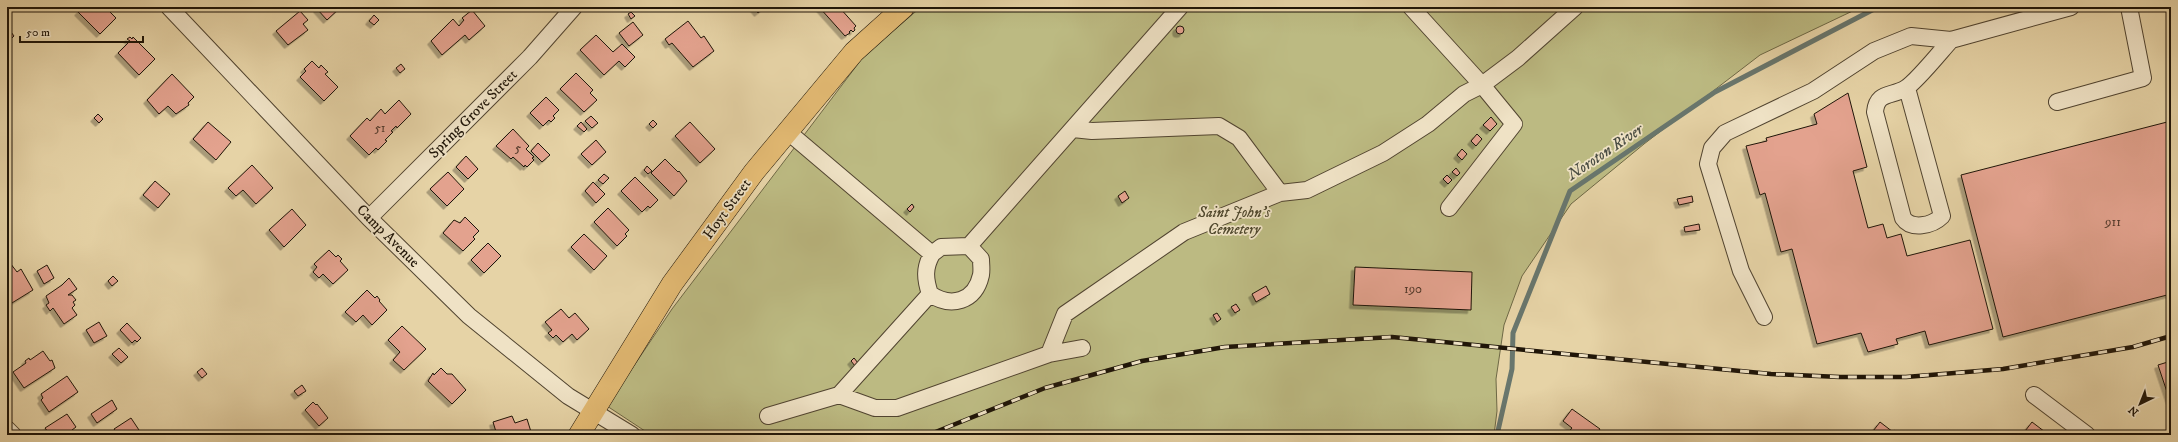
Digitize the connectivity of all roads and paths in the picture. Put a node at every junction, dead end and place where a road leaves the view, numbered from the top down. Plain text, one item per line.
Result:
1 (169, 7) edge
2 (574, 7) edge
3 (904, 7) edge
4 (1180, 7) edge
5 (1411, 7) edge
6 (1575, 7) edge
7 (2071, 7) edge
8 (2129, 7) edge
9 (1951, 40) junction
10 (1482, 86) junction
11 (1907, 88) junction
12 (2057, 102) dead end
13 (1073, 129) junction
14 (787, 131) junction
15 (1280, 193) junction
16 (1449, 208) dead end
17 (369, 218) junction
18 (969, 246) junction
19 (932, 254) junction
20 (930, 294) junction
21 (1764, 317) dead end
22 (1082, 348) dead end
23 (1049, 354) junction
24 (838, 395) junction
25 (2034, 395) dead end
26 (594, 412) junction
27 (768, 416) dead end
28 (7, 429) edge
29 (13, 435) edge
30 (579, 435) edge
31 (632, 435) edge
32 (2087, 435) edge

1 - 17 street, Camp Avenue
2 - 17 street, Spring Grove Street
3 - 14 main road, Hoyt Street
4 - 13 street
5 - 10 street
6 - 10 street
7 - 9 street
8 - 12 street
9 - 11 street
9 - 21 street
10 - 15 street
10 - 16 street
11 - 11 street
13 - 15 street
13 - 18 street
14 - 19 street
14 - 26 main road, Hoyt Street
15 - 23 street
17 - 26 street, Camp Avenue
18 - 19 street
18 - 20 street
19 - 20 street
20 - 24 street
22 - 23 street
23 - 24 street
24 - 27 street
25 - 32 street
26 - 30 main road, Hoyt Street
26 - 31 street, Camp Avenue
28 - 29 street

